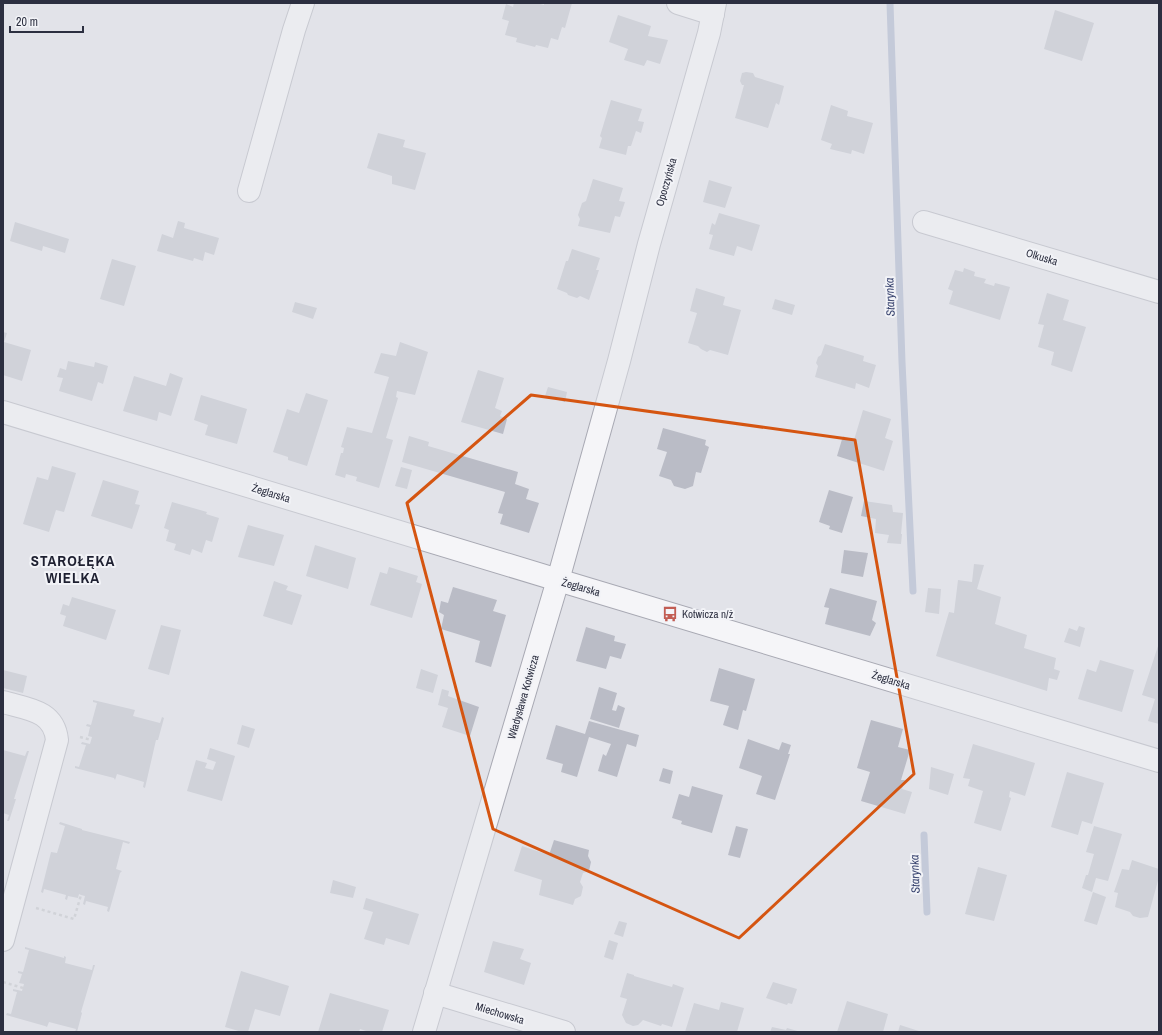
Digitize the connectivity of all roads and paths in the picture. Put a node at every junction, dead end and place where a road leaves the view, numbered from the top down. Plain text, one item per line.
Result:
1 (303, 3) edge
2 (678, 3) edge
3 (714, 9) edge
4 (249, 191) dead end
5 (924, 222) dead end
6 (1159, 292) edge
7 (619, 362) joint
8 (3, 412) edge
9 (558, 580) junction
10 (3, 702) edge
11 (1159, 761) edge
12 (81, 894) dead end
13 (14, 902) junction
14 (3, 940) edge
15 (3, 982) edge
16 (23, 988) dead end
17 (436, 993) junction
18 (424, 1032) edge
19 (564, 1032) edge

1 - 4 street
2 - 3 street
3 - 7 street, Opoczyńska
5 - 6 street, Olkuska
7 - 9 street, Władysława Kotwicza
8 - 9 street, Żeglarska
9 - 11 street, Żeglarska
9 - 17 street, Władysława Kotwicza
10 - 13 street
12 - 13 path
13 - 14 street
15 - 16 path
17 - 18 street, Władysława Kotwicza
17 - 19 street, Miechowska

